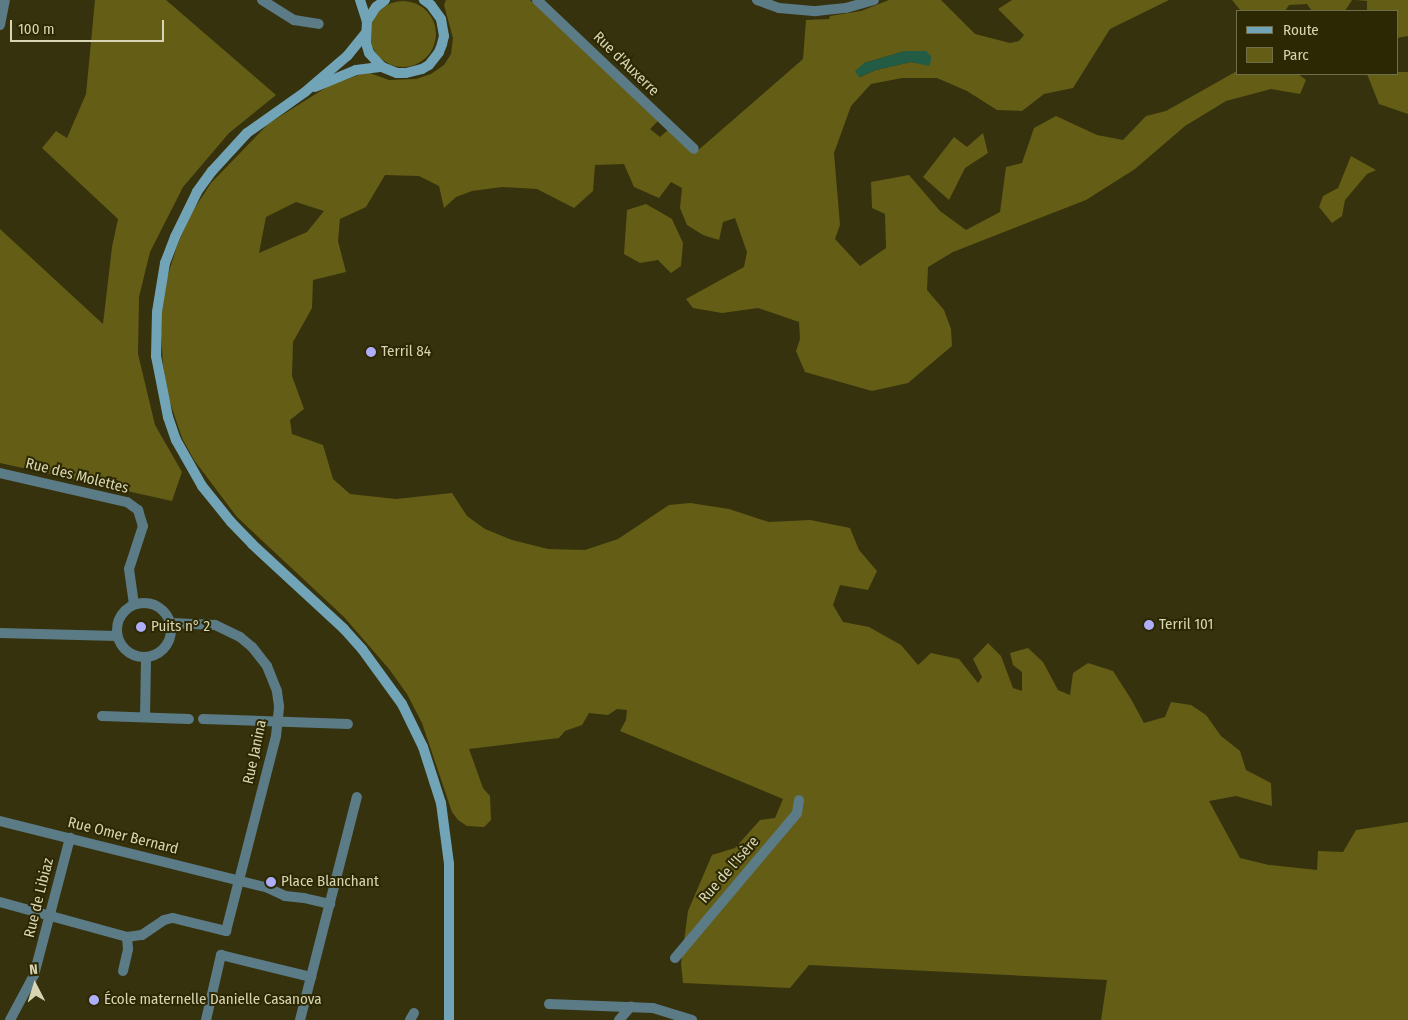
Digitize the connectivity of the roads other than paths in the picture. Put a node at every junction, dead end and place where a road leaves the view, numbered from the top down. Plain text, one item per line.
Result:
1 (5, 0) edge
2 (262, 0) edge
3 (360, 0) edge
4 (385, 0) edge
5 (537, 0) edge
6 (757, 0) edge
7 (874, 0) edge
8 (431, 2) edge
9 (367, 20) junction
10 (319, 24) dead end
11 (0, 25) edge
12 (364, 34) junction
13 (382, 67) junction
14 (305, 92) junction
15 (694, 149) dead end
16 (0, 473) edge
17 (134, 604) junction
18 (170, 623) junction
19 (0, 634) edge
20 (117, 636) junction
21 (146, 657) junction
22 (102, 716) dead end
23 (145, 717) junction
24 (188, 718) dead end
25 (203, 719) dead end
26 (278, 722) junction
27 (348, 724) dead end
28 (357, 797) dead end
29 (799, 800) dead end
30 (0, 821) edge
31 (70, 838) junction
32 (239, 880) junction
33 (0, 902) edge
34 (330, 904) junction
35 (50, 916) junction
36 (127, 937) junction
37 (675, 958) dead end
38 (123, 971) dead end
39 (311, 977) junction
40 (549, 1004) dead end
41 (631, 1006) junction
42 (0, 1015) edge
43 (5, 1020) edge
44 (10, 1020) edge
45 (206, 1020) edge
46 (300, 1020) edge
47 (449, 1020) edge
48 (619, 1020) edge
49 (692, 1020) edge

1 - 11 street
2 - 10 street
3 - 9 main road
4 - 9 main road
5 - 15 street, Rue d'Auxerre
6 - 7 street
8 - 13 main road
9 - 12 main road
12 - 13 main road
12 - 14 main road
13 - 14 main road
14 - 47 main road
16 - 17 street, Rue des Molettes
17 - 18 street
17 - 20 street
18 - 21 street
18 - 26 street, Rue Janina
19 - 20 street
20 - 21 street
21 - 23 street
22 - 23 street
23 - 24 street
25 - 26 street
26 - 27 street
26 - 32 street, Rue Janina
28 - 34 street
29 - 37 street, Rue de l'Isère
30 - 31 street, Rue Omer Bernard
31 - 32 street, Rue Omer Bernard
31 - 35 street, Rue de Libiaz
32 - 34 street, Rue Omer Bernard
32 - 36 street, Rue Janina
33 - 35 street
34 - 39 street
35 - 36 street
35 - 44 street, Rue de Libiaz
36 - 38 street
39 - 45 street
39 - 46 street
40 - 41 street
41 - 48 street
41 - 49 street
42 - 43 street

